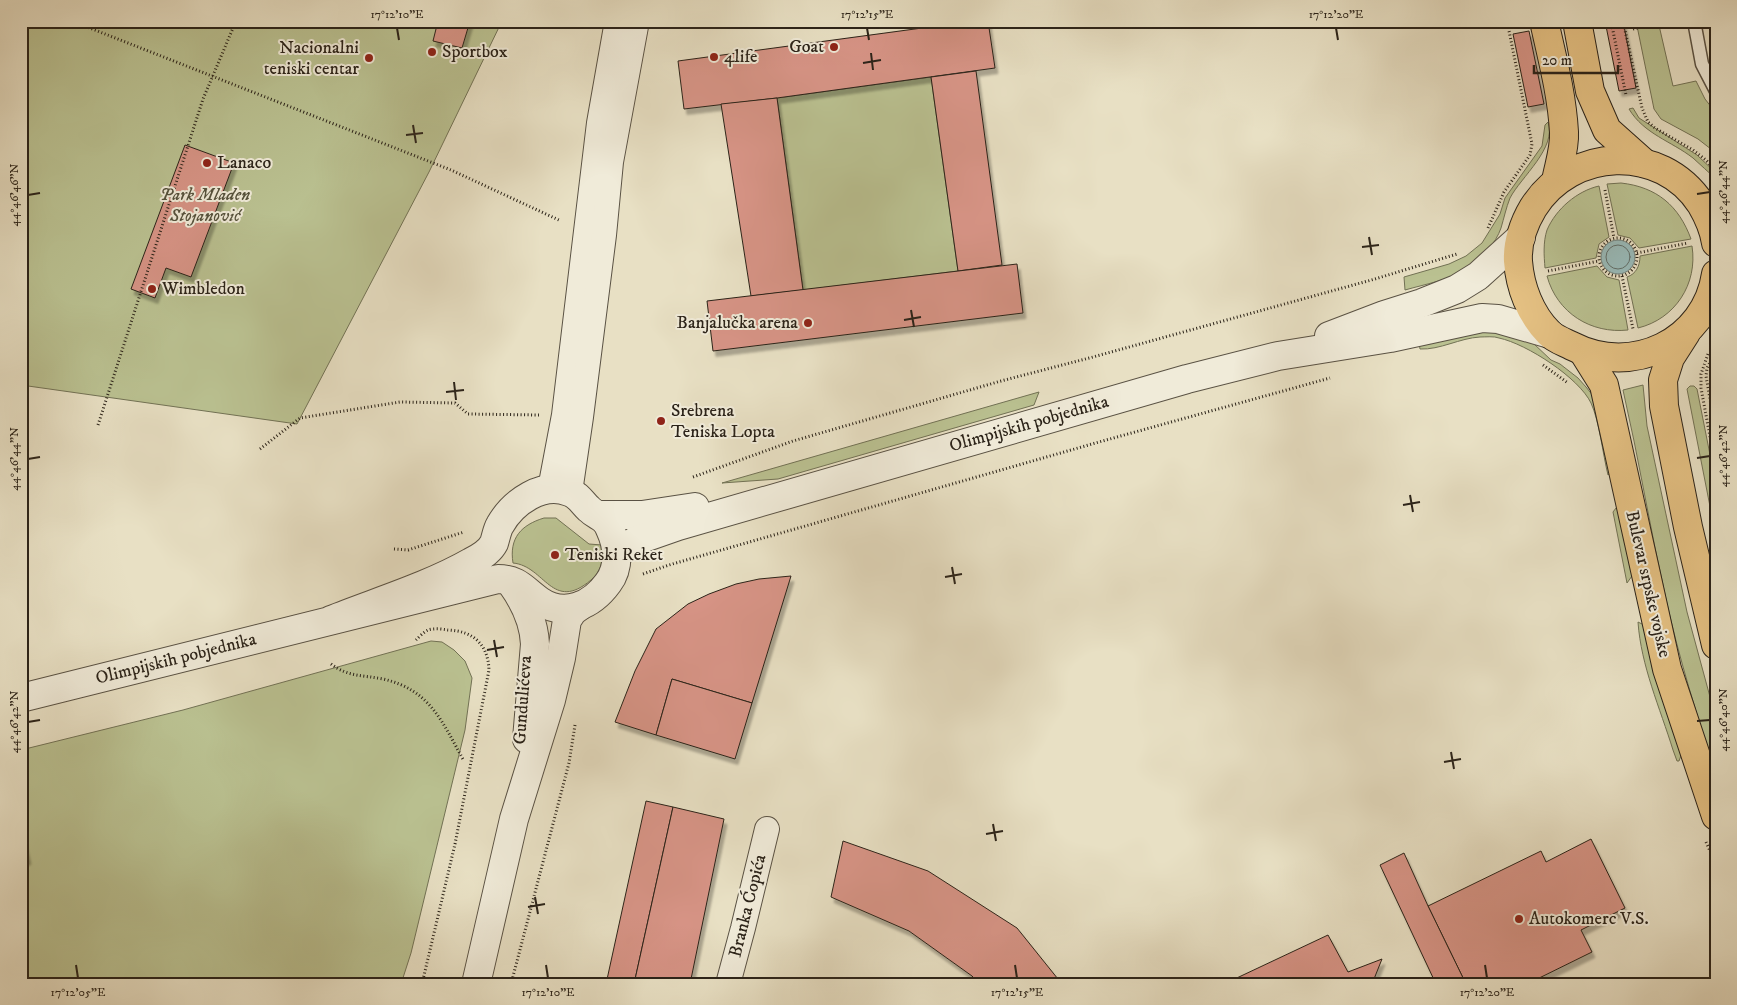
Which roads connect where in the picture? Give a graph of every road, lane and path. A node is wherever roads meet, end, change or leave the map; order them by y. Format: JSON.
{"nodes":[{"id":1,"x":26,"y":21,"type":"edge"},
{"id":2,"x":72,"y":21,"type":"edge"},
{"id":3,"x":236,"y":21,"type":"edge"},
{"id":4,"x":617,"y":21,"type":"edge"},
{"id":5,"x":637,"y":21,"type":"edge"},
{"id":6,"x":1507,"y":21,"type":"edge"},
{"id":7,"x":1544,"y":21,"type":"edge"},
{"id":8,"x":1576,"y":21,"type":"edge"},
{"id":9,"x":1612,"y":21,"type":"edge"},
{"id":10,"x":1623,"y":21,"type":"edge"},
{"id":11,"x":1694,"y":21,"type":"edge"},
{"id":12,"x":1661,"y":24,"type":"dead end"},
{"id":13,"x":1632,"y":29,"type":"dead end"},
{"id":14,"x":212,"y":76,"type":"junction"},
{"id":15,"x":1716,"y":91,"type":"edge"},
{"id":16,"x":1626,"y":95,"type":"dead end"},
{"id":17,"x":1644,"y":163,"type":"junction"},
{"id":18,"x":1716,"y":171,"type":"edge"},
{"id":19,"x":1679,"y":180,"type":"junction"},
{"id":20,"x":1556,"y":181,"type":"junction"},
{"id":21,"x":1604,"y":187,"type":"dead end"},
{"id":22,"x":1716,"y":200,"type":"edge"},
{"id":23,"x":22,"y":212,"type":"edge"},
{"id":24,"x":568,"y":224,"type":"dead end"},
{"id":25,"x":21,"y":227,"type":"edge"},
{"id":26,"x":1483,"y":235,"type":"dead end"},
{"id":27,"x":1520,"y":237,"type":"junction"},
{"id":28,"x":1614,"y":238,"type":"junction"},
{"id":29,"x":1706,"y":242,"type":"edge"},
{"id":30,"x":1459,"y":253,"type":"dead end"},
{"id":31,"x":1637,"y":253,"type":"junction"},
{"id":32,"x":1599,"y":260,"type":"junction"},
{"id":33,"x":1539,"y":273,"type":"dead end"},
{"id":34,"x":1716,"y":274,"type":"edge"},
{"id":35,"x":1622,"y":276,"type":"junction"},
{"id":36,"x":1703,"y":309,"type":"edge"},
{"id":37,"x":1550,"y":334,"type":"junction"},
{"id":38,"x":1634,"y":336,"type":"dead end"},
{"id":39,"x":1711,"y":348,"type":"dead end"},
{"id":40,"x":1716,"y":351,"type":"edge"},
{"id":41,"x":1584,"y":353,"type":"junction"},
{"id":42,"x":1278,"y":356,"type":"junction"},
{"id":43,"x":1537,"y":361,"type":"dead end"},
{"id":44,"x":1339,"y":376,"type":"dead end"},
{"id":45,"x":1570,"y":384,"type":"dead end"},
{"id":46,"x":541,"y":415,"type":"dead end"},
{"id":47,"x":98,"y":425,"type":"dead end"},
{"id":48,"x":1716,"y":433,"type":"edge"},
{"id":49,"x":260,"y":449,"type":"dead end"},
{"id":50,"x":1716,"y":469,"type":"edge"},
{"id":51,"x":692,"y":478,"type":"dead end"},
{"id":52,"x":560,"y":491,"type":"junction"},
{"id":53,"x":781,"y":495,"type":"junction"},
{"id":54,"x":523,"y":510,"type":"junction"},
{"id":55,"x":605,"y":520,"type":"junction"},
{"id":56,"x":498,"y":544,"type":"junction"},
{"id":57,"x":394,"y":549,"type":"dead end"},
{"id":58,"x":408,"y":550,"type":"dead end"},
{"id":59,"x":627,"y":562,"type":"junction"},
{"id":60,"x":510,"y":590,"type":"junction"},
{"id":61,"x":576,"y":614,"type":"junction"},
{"id":62,"x":331,"y":620,"type":"junction"},
{"id":63,"x":416,"y":640,"type":"dead end"},
{"id":64,"x":1716,"y":645,"type":"edge"},
{"id":65,"x":331,"y":664,"type":"dead end"},
{"id":66,"x":21,"y":698,"type":"edge"},
{"id":67,"x":575,"y":723,"type":"dead end"},
{"id":68,"x":464,"y":761,"type":"dead end"},
{"id":69,"x":514,"y":820,"type":"junction"},
{"id":70,"x":1710,"y":827,"type":"edge"},
{"id":71,"x":767,"y":829,"type":"dead end"},
{"id":72,"x":1716,"y":864,"type":"edge"},
{"id":73,"x":422,"y":984,"type":"edge"},
{"id":74,"x":476,"y":984,"type":"edge"},
{"id":75,"x":511,"y":984,"type":"edge"},
{"id":76,"x":728,"y":984,"type":"edge"}],
"edges":[{"from":1,"to":23,"type":"path"},
{"from":2,"to":14,"type":"path"},
{"from":3,"to":14,"type":"path"},
{"from":4,"to":52,"type":"street"},
{"from":5,"to":52,"type":"street"},
{"from":6,"to":26,"type":"path"},
{"from":7,"to":20,"type":"main road"},
{"from":8,"to":17,"type":"main road","name":"Bulevar srpske vojske"},
{"from":9,"to":16,"type":"path"},
{"from":10,"to":18,"type":"path"},
{"from":11,"to":15,"type":"lane"},
{"from":12,"to":13,"type":"path"},
{"from":14,"to":24,"type":"path"},
{"from":14,"to":47,"type":"path"},
{"from":17,"to":19,"type":"main road","name":"Bulevar srpske vojske"},
{"from":17,"to":20,"type":"main road","name":"Bulevar srpske vojske"},
{"from":19,"to":22,"type":"street"},
{"from":19,"to":29,"type":"main road","name":"Bulevar srpske vojske"},
{"from":20,"to":27,"type":"main road","name":"Bulevar srpske vojske"},
{"from":21,"to":28,"type":"path"},
{"from":23,"to":25,"type":"path"},
{"from":27,"to":37,"type":"main road","name":"Bulevar srpske vojske"},
{"from":27,"to":42,"type":"street","name":"Olimpijskih pobjednika"},
{"from":28,"to":31,"type":"path"},
{"from":28,"to":32,"type":"path"},
{"from":29,"to":31,"type":"path"},
{"from":30,"to":51,"type":"path"},
{"from":31,"to":35,"type":"path"},
{"from":32,"to":33,"type":"path"},
{"from":32,"to":35,"type":"path"},
{"from":34,"to":36,"type":"main road","name":"Bulevar srpske vojske"},
{"from":35,"to":38,"type":"path"},
{"from":36,"to":41,"type":"main road","name":"Bulevar srpske vojske"},
{"from":36,"to":64,"type":"main road","name":"Bulevar srpske vojske"},
{"from":37,"to":41,"type":"main road","name":"Bulevar srpske vojske"},
{"from":37,"to":42,"type":"street","name":"Olimpijskih pobjednika"},
{"from":39,"to":50,"type":"path"},
{"from":40,"to":48,"type":"path"},
{"from":41,"to":70,"type":"main road","name":"Bulevar srpske vojske"},
{"from":42,"to":53,"type":"street","name":"Olimpijskih pobjednika"},
{"from":43,"to":45,"type":"path"},
{"from":44,"to":59,"type":"path"},
{"from":46,"to":49,"type":"path"},
{"from":52,"to":54,"type":"street","name":"Olimpijskih pobjednika"},
{"from":52,"to":55,"type":"street"},
{"from":52,"to":56,"type":"street"},
{"from":53,"to":55,"type":"street","name":"Olimpijskih pobjednika"},
{"from":53,"to":59,"type":"street","name":"Olimpijskih pobjednika"},
{"from":54,"to":55,"type":"street","name":"Olimpijskih pobjednika"},
{"from":54,"to":56,"type":"street","name":"Olimpijskih pobjednika"},
{"from":55,"to":59,"type":"street"},
{"from":56,"to":60,"type":"street","name":"Olimpijskih pobjednika"},
{"from":56,"to":62,"type":"street","name":"Olimpijskih pobjednika"},
{"from":57,"to":58,"type":"path"},
{"from":59,"to":61,"type":"street"},
{"from":60,"to":61,"type":"street"},
{"from":60,"to":62,"type":"street","name":"Olimpijskih pobjednika"},
{"from":60,"to":69,"type":"street","name":"Gundulićeva"},
{"from":61,"to":69,"type":"street","name":"Gundulićeva"},
{"from":62,"to":66,"type":"street","name":"Olimpijskih pobjednika"},
{"from":63,"to":73,"type":"path"},
{"from":65,"to":68,"type":"path"},
{"from":67,"to":75,"type":"path"},
{"from":69,"to":74,"type":"street","name":"Gundulićeva"},
{"from":70,"to":72,"type":"path"},
{"from":71,"to":76,"type":"street","name":"Branka Ćopića"}]}
